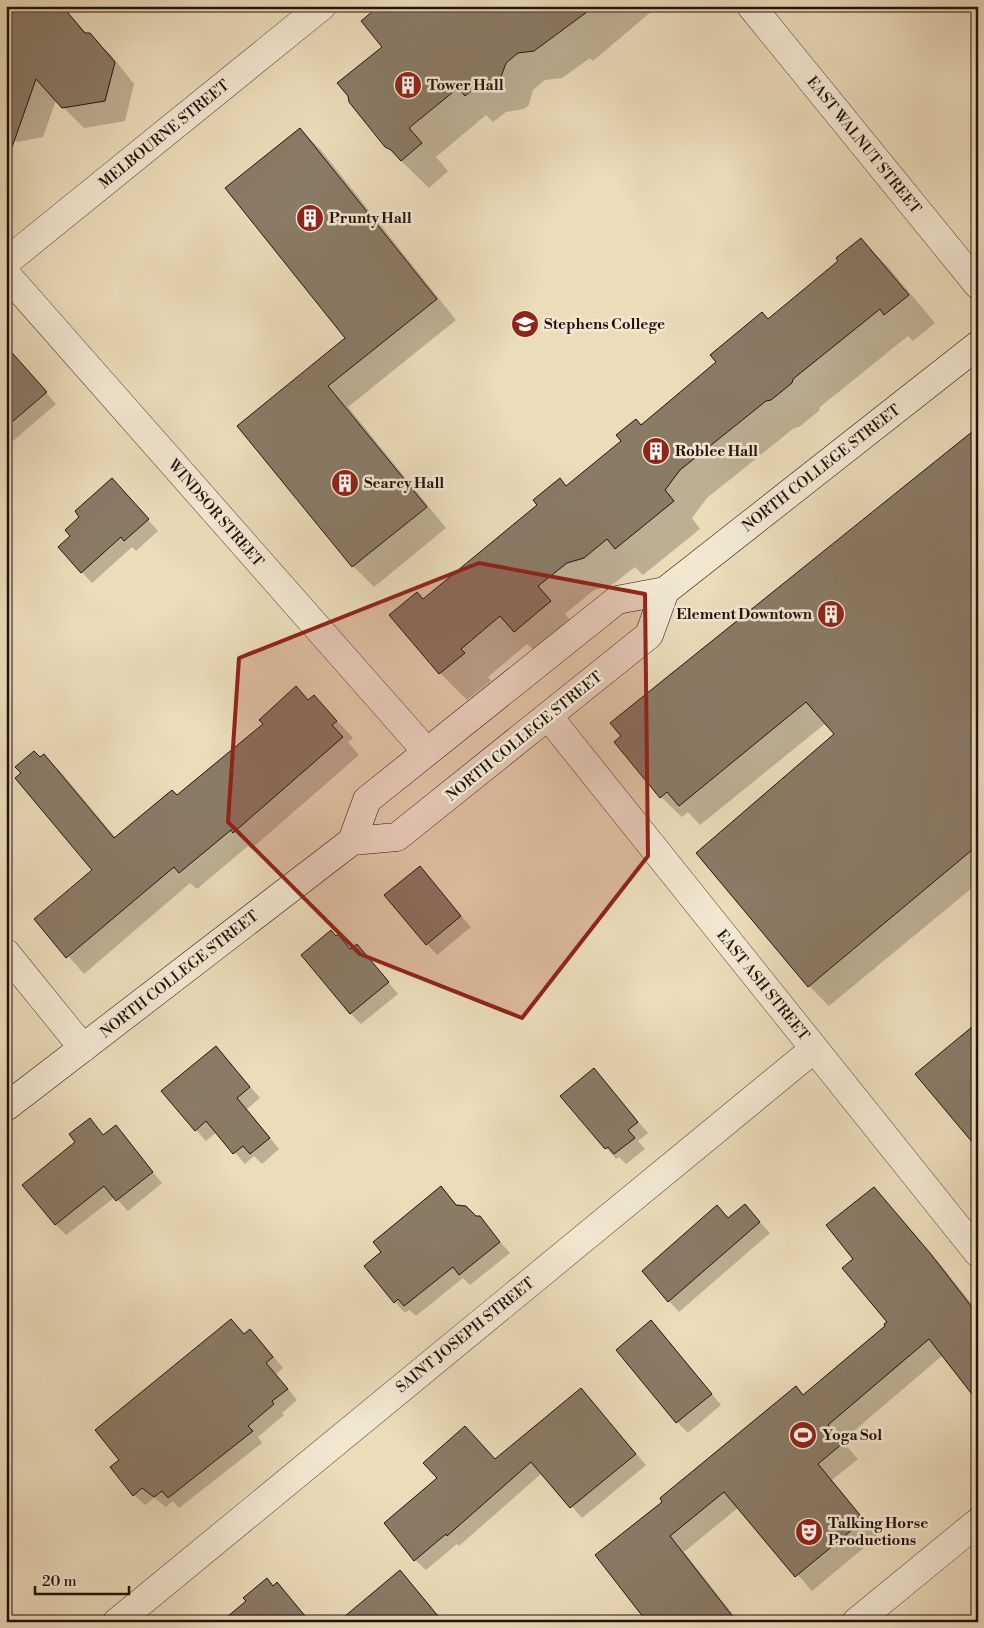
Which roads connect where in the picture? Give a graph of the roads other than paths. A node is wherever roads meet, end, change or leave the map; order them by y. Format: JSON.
{"nodes":[{"id":1,"x":322,"y":6,"type":"edge"},
{"id":2,"x":751,"y":6,"type":"edge"},
{"id":3,"x":6,"y":262,"type":"edge"},
{"id":4,"x":6,"y":274,"type":"edge"},
{"id":5,"x":978,"y":284,"type":"edge"},
{"id":6,"x":978,"y":345,"type":"edge"},
{"id":7,"x":665,"y":591,"type":"junction"},
{"id":8,"x":548,"y":716,"type":"junction"},
{"id":9,"x":426,"y":751,"type":"junction"},
{"id":10,"x":352,"y":841,"type":"junction"},
{"id":11,"x":6,"y":953,"type":"edge"},
{"id":12,"x":83,"y":1048,"type":"junction"},
{"id":13,"x":814,"y":1049,"type":"junction"},
{"id":14,"x":6,"y":1107,"type":"edge"},
{"id":15,"x":978,"y":1253,"type":"edge"},
{"id":16,"x":978,"y":1522,"type":"edge"},
{"id":17,"x":117,"y":1622,"type":"edge"},
{"id":18,"x":856,"y":1622,"type":"edge"}],
"edges":[{"from":1,"to":3,"type":"street","name":"MELBOURNE STREET"},
{"from":2,"to":5,"type":"street","name":"EAST WALNUT STREET"},
{"from":4,"to":9,"type":"street","name":"WINDSOR STREET"},
{"from":6,"to":7,"type":"street","name":"NORTH COLLEGE STREET"},
{"from":7,"to":8,"type":"street","name":"NORTH COLLEGE STREET"},
{"from":7,"to":9,"type":"street","name":"NORTH COLLEGE STREET"},
{"from":8,"to":10,"type":"street","name":"NORTH COLLEGE STREET"},
{"from":8,"to":13,"type":"street","name":"EAST ASH STREET"},
{"from":9,"to":10,"type":"street","name":"NORTH COLLEGE STREET"},
{"from":10,"to":12,"type":"street","name":"NORTH COLLEGE STREET"},
{"from":11,"to":12,"type":"street"},
{"from":12,"to":14,"type":"street","name":"NORTH COLLEGE STREET"},
{"from":13,"to":15,"type":"street","name":"EAST ASH STREET"},
{"from":13,"to":17,"type":"street","name":"SAINT JOSEPH STREET"},
{"from":16,"to":18,"type":"street"}]}
